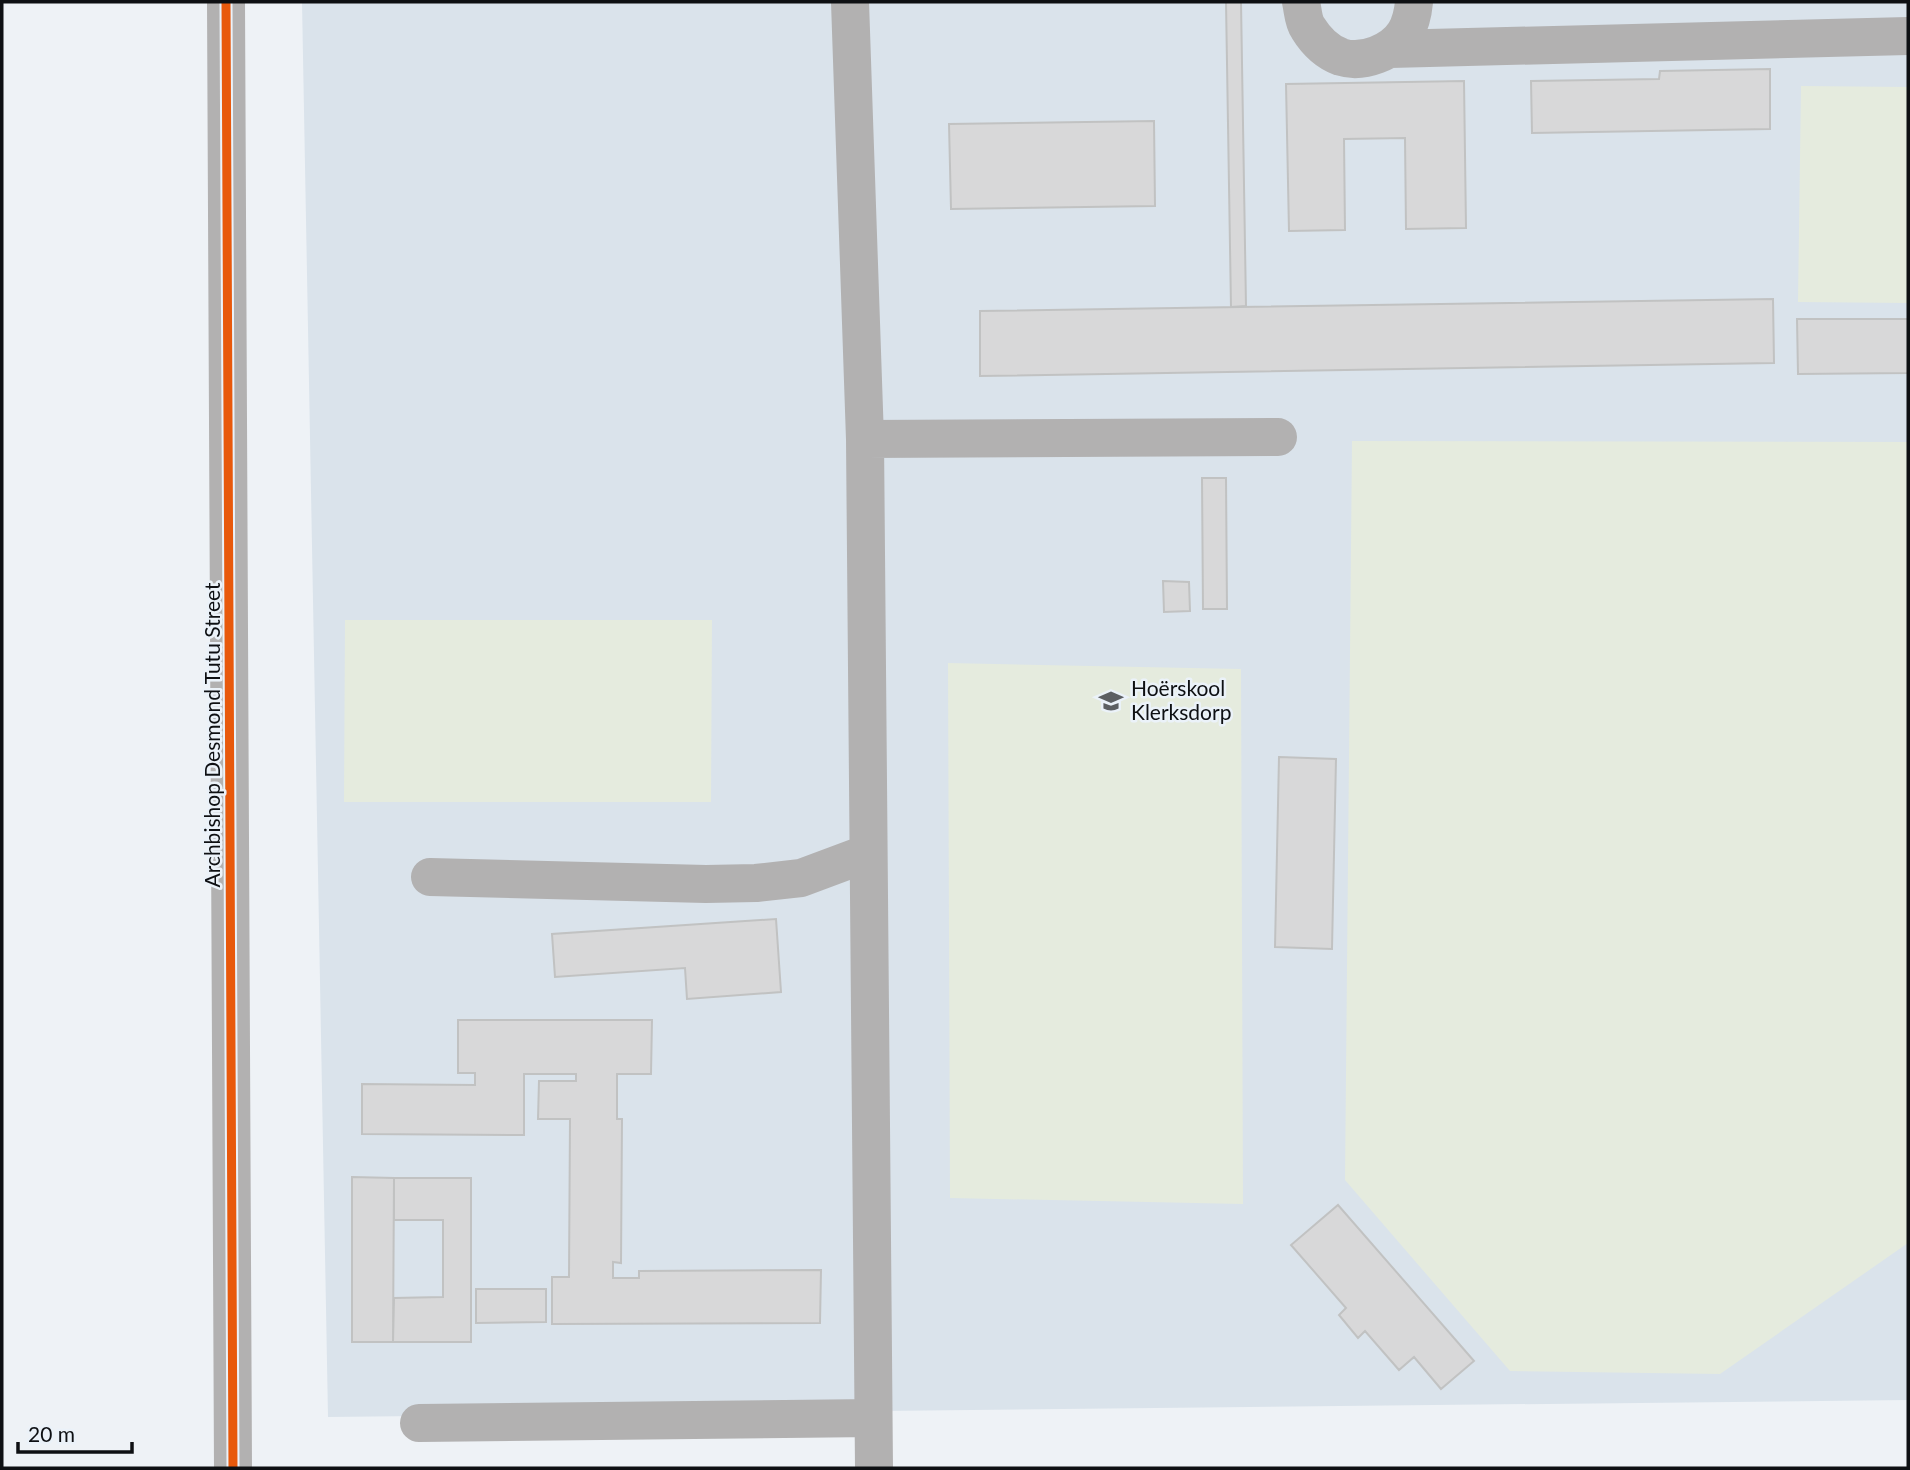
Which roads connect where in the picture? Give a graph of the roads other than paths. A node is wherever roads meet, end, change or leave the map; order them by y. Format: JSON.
{"nodes":[{"id":1,"x":226,"y":2,"type":"edge"},
{"id":2,"x":850,"y":2,"type":"edge"},
{"id":3,"x":1301,"y":2,"type":"edge"},
{"id":4,"x":1414,"y":2,"type":"edge"},
{"id":5,"x":1908,"y":36,"type":"edge"},
{"id":6,"x":1390,"y":49,"type":"junction"},
{"id":7,"x":1278,"y":438,"type":"dead end"},
{"id":8,"x":865,"y":439,"type":"junction"},
{"id":9,"x":868,"y":853,"type":"junction"},
{"id":10,"x":430,"y":877,"type":"dead end"},
{"id":11,"x":873,"y":1418,"type":"junction"},
{"id":12,"x":419,"y":1423,"type":"dead end"},
{"id":13,"x":233,"y":1468,"type":"edge"},
{"id":14,"x":874,"y":1468,"type":"edge"}],
"edges":[{"from":1,"to":13,"type":"street","name":"Archbishop Desmond Tutu Street"},
{"from":2,"to":8,"type":"street"},
{"from":3,"to":6,"type":"street"},
{"from":4,"to":6,"type":"street"},
{"from":5,"to":6,"type":"street"},
{"from":7,"to":8,"type":"street"},
{"from":8,"to":9,"type":"street"},
{"from":9,"to":10,"type":"street"},
{"from":9,"to":11,"type":"street"},
{"from":11,"to":12,"type":"street"},
{"from":11,"to":14,"type":"street"}]}
